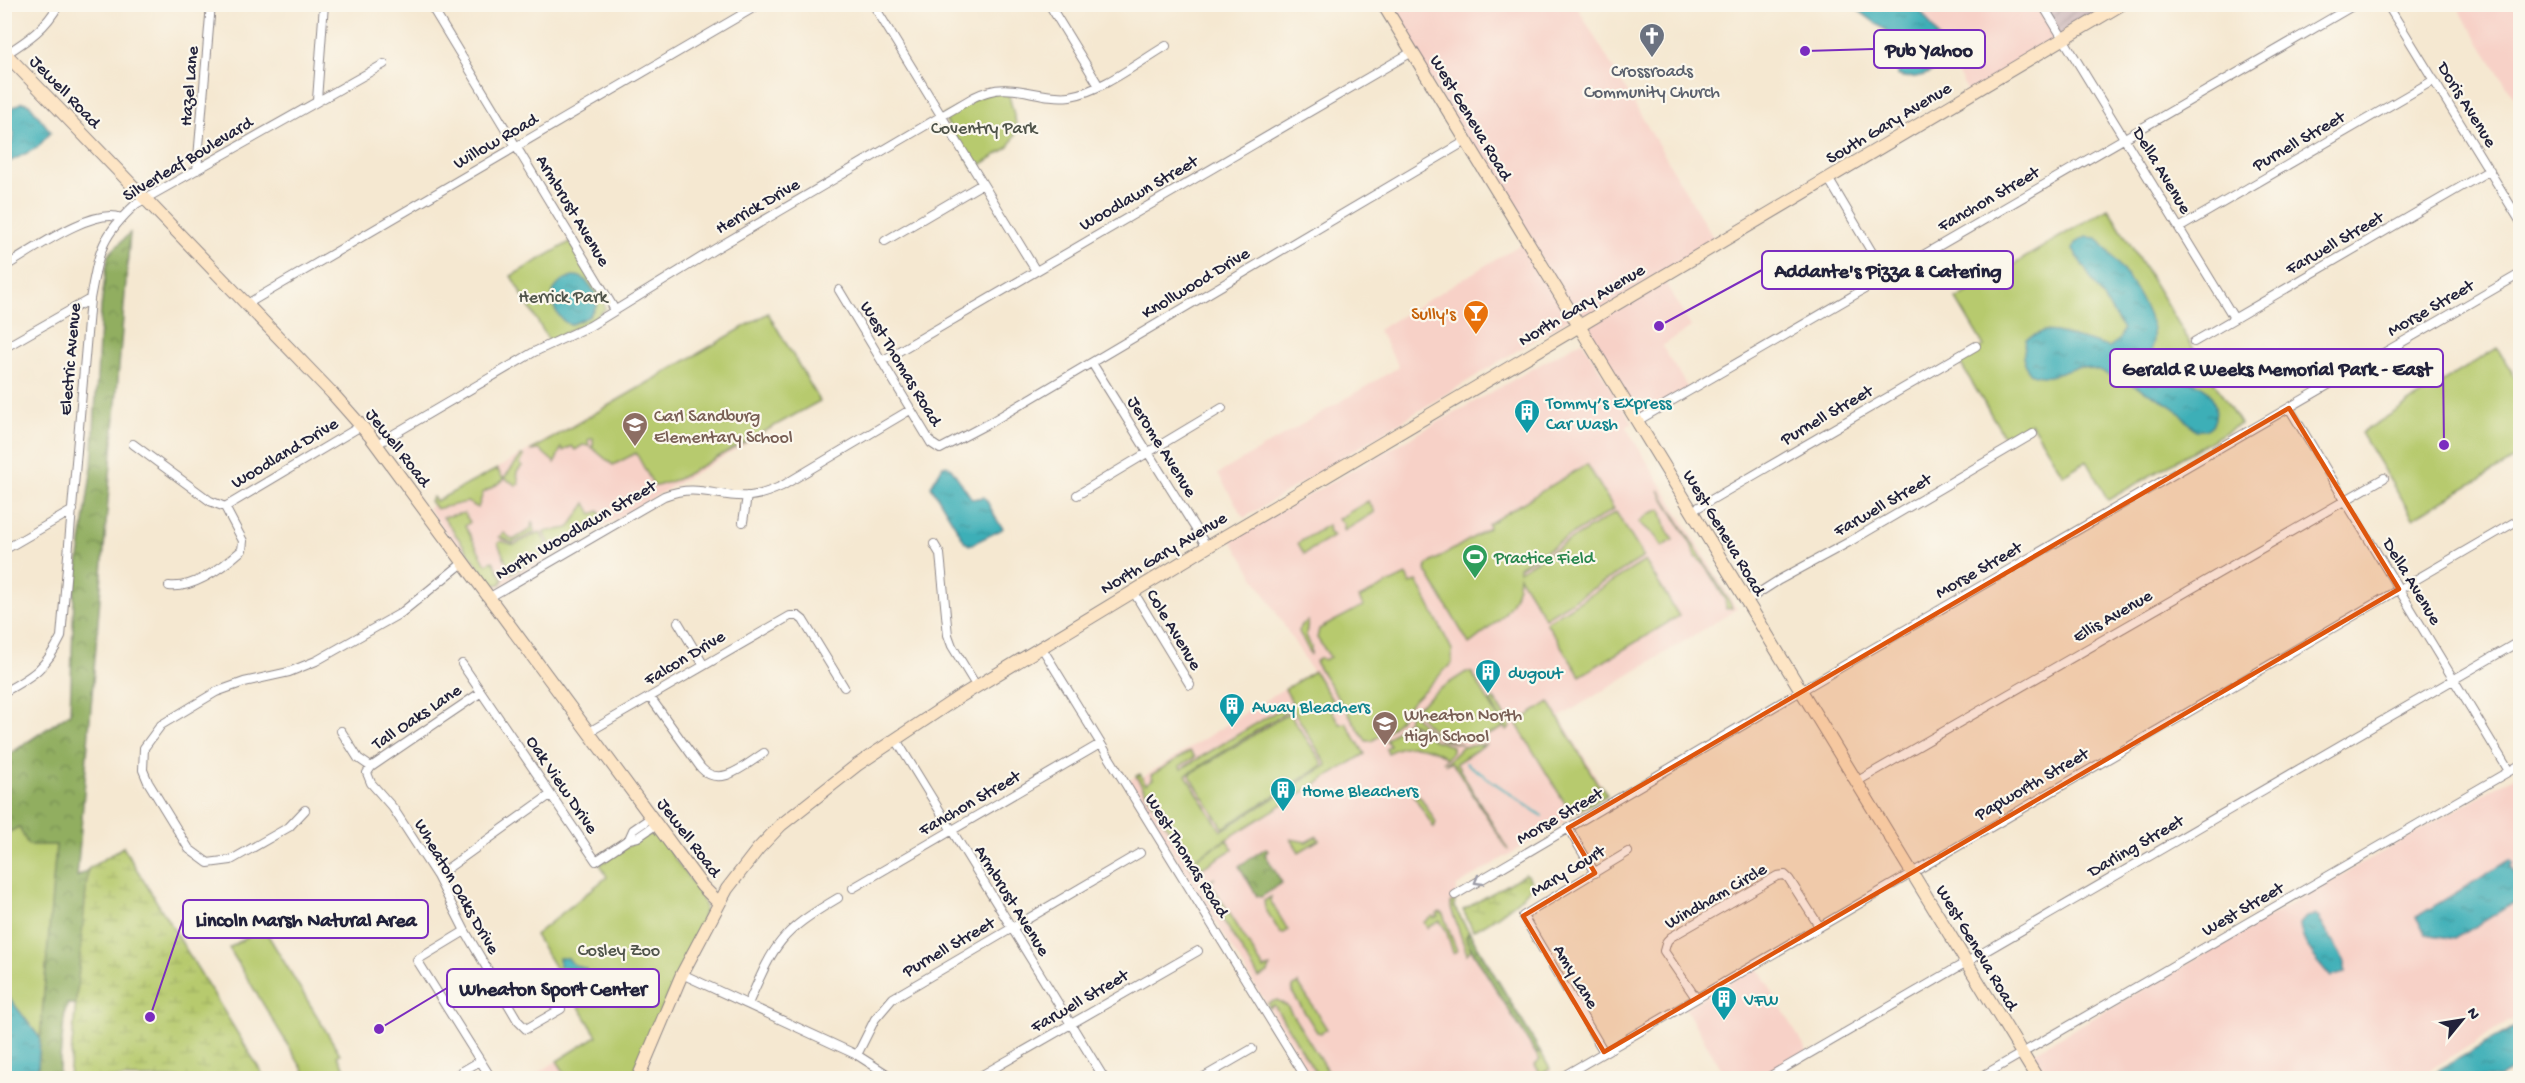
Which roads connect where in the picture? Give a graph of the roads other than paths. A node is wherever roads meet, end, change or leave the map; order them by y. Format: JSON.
{"nodes":[{"id":1,"x":59,"y":4,"type":"edge"},
{"id":2,"x":211,"y":4,"type":"edge"},
{"id":3,"x":324,"y":4,"type":"edge"},
{"id":4,"x":430,"y":4,"type":"edge"},
{"id":5,"x":760,"y":4,"type":"edge"},
{"id":6,"x":873,"y":4,"type":"edge"},
{"id":7,"x":1049,"y":4,"type":"edge"},
{"id":8,"x":1383,"y":4,"type":"edge"},
{"id":9,"x":2042,"y":4,"type":"edge"},
{"id":10,"x":2122,"y":4,"type":"edge"},
{"id":11,"x":2356,"y":4,"type":"edge"},
{"id":12,"x":2386,"y":4,"type":"edge"},
{"id":13,"x":2064,"y":39,"type":"junction"},
{"id":14,"x":1166,"y":46,"type":"dead end"},
{"id":15,"x":1412,"y":52,"type":"junction"},
{"id":16,"x":5,"y":53,"type":"edge"},
{"id":17,"x":384,"y":64,"type":"dead end"},
{"id":18,"x":2434,"y":80,"type":"junction"},
{"id":19,"x":1099,"y":86,"type":"junction"},
{"id":20,"x":317,"y":100,"type":"junction"},
{"id":21,"x":941,"y":116,"type":"junction"},
{"id":22,"x":2124,"y":138,"type":"junction"},
{"id":23,"x":1466,"y":141,"type":"junction"},
{"id":24,"x":516,"y":147,"type":"junction"},
{"id":25,"x":197,"y":170,"type":"junction"},
{"id":26,"x":2490,"y":170,"type":"junction"},
{"id":27,"x":1828,"y":178,"type":"junction"},
{"id":28,"x":982,"y":184,"type":"junction"},
{"id":29,"x":145,"y":198,"type":"junction"},
{"id":30,"x":121,"y":218,"type":"junction"},
{"id":31,"x":2520,"y":221,"type":"edge"},
{"id":32,"x":2179,"y":228,"type":"junction"},
{"id":33,"x":885,"y":241,"type":"dead end"},
{"id":34,"x":5,"y":265,"type":"edge"},
{"id":35,"x":1036,"y":271,"type":"junction"},
{"id":36,"x":2520,"y":274,"type":"edge"},
{"id":37,"x":1886,"y":276,"type":"junction"},
{"id":38,"x":839,"y":290,"type":"dead end"},
{"id":39,"x":90,"y":299,"type":"junction"},
{"id":40,"x":247,"y":304,"type":"junction"},
{"id":41,"x":615,"y":310,"type":"junction"},
{"id":42,"x":2234,"y":318,"type":"junction"},
{"id":43,"x":1579,"y":327,"type":"junction"},
{"id":44,"x":2194,"y":342,"type":"dead end"},
{"id":45,"x":1977,"y":346,"type":"dead end"},
{"id":46,"x":4,"y":348,"type":"edge"},
{"id":47,"x":882,"y":361,"type":"junction"},
{"id":48,"x":1092,"y":363,"type":"junction"},
{"id":49,"x":1222,"y":408,"type":"dead end"},
{"id":50,"x":2289,"y":408,"type":"junction"},
{"id":51,"x":910,"y":410,"type":"junction"},
{"id":52,"x":1637,"y":421,"type":"junction"},
{"id":53,"x":361,"y":426,"type":"junction"},
{"id":54,"x":2033,"y":434,"type":"dead end"},
{"id":55,"x":132,"y":444,"type":"dead end"},
{"id":56,"x":377,"y":444,"type":"junction"},
{"id":57,"x":940,"y":449,"type":"joint"},
{"id":58,"x":1148,"y":454,"type":"junction"},
{"id":59,"x":2384,"y":477,"type":"dead end"},
{"id":60,"x":1077,"y":495,"type":"dead end"},
{"id":61,"x":747,"y":496,"type":"junction"},
{"id":62,"x":2345,"y":500,"type":"junction"},
{"id":63,"x":225,"y":507,"type":"junction"},
{"id":64,"x":73,"y":510,"type":"junction"},
{"id":65,"x":1692,"y":511,"type":"junction"},
{"id":66,"x":2520,"y":519,"type":"edge"},
{"id":67,"x":743,"y":522,"type":"dead end"},
{"id":68,"x":934,"y":544,"type":"dead end"},
{"id":69,"x":1207,"y":547,"type":"junction"},
{"id":70,"x":4,"y":550,"type":"edge"},
{"id":71,"x":464,"y":562,"type":"junction"},
{"id":72,"x":169,"y":586,"type":"dead end"},
{"id":73,"x":2399,"y":589,"type":"junction"},
{"id":74,"x":1133,"y":591,"type":"junction"},
{"id":75,"x":490,"y":597,"type":"junction"},
{"id":76,"x":1746,"y":601,"type":"junction"},
{"id":77,"x":678,"y":622,"type":"dead end"},
{"id":78,"x":2520,"y":641,"type":"edge"},
{"id":79,"x":1042,"y":648,"type":"junction"},
{"id":80,"x":462,"y":664,"type":"dead end"},
{"id":81,"x":703,"y":664,"type":"junction"},
{"id":82,"x":2453,"y":680,"type":"junction"},
{"id":83,"x":1190,"y":685,"type":"dead end"},
{"id":84,"x":844,"y":687,"type":"dead end"},
{"id":85,"x":977,"y":687,"type":"junction"},
{"id":86,"x":4,"y":692,"type":"edge"},
{"id":87,"x":1801,"y":692,"type":"junction"},
{"id":88,"x":480,"y":693,"type":"junction"},
{"id":89,"x":650,"y":697,"type":"junction"},
{"id":90,"x":341,"y":731,"type":"dead end"},
{"id":91,"x":589,"y":732,"type":"junction"},
{"id":92,"x":895,"y":738,"type":"junction"},
{"id":93,"x":1100,"y":744,"type":"junction"},
{"id":94,"x":764,"y":753,"type":"dead end"},
{"id":95,"x":2520,"y":765,"type":"edge"},
{"id":96,"x":371,"y":767,"type":"junction"},
{"id":97,"x":2509,"y":771,"type":"junction"},
{"id":98,"x":1856,"y":782,"type":"junction"},
{"id":99,"x":550,"y":795,"type":"junction"},
{"id":100,"x":305,"y":810,"type":"dead end"},
{"id":101,"x":654,"y":820,"type":"junction"},
{"id":102,"x":1568,"y":828,"type":"junction"},
{"id":103,"x":952,"y":831,"type":"junction"},
{"id":104,"x":1140,"y":852,"type":"dead end"},
{"id":105,"x":1628,"y":852,"type":"dead end"},
{"id":106,"x":1911,"y":872,"type":"junction"},
{"id":107,"x":1595,"y":873,"type":"junction"},
{"id":108,"x":437,"y":876,"type":"junction"},
{"id":109,"x":854,"y":888,"type":"dead end"},
{"id":110,"x":1455,"y":895,"type":"dead end"},
{"id":111,"x":838,"y":898,"type":"dead end"},
{"id":112,"x":719,"y":903,"type":"junction"},
{"id":113,"x":1523,"y":916,"type":"joint"},
{"id":114,"x":1819,"y":926,"type":"junction"},
{"id":115,"x":1011,"y":928,"type":"junction"},
{"id":116,"x":465,"y":931,"type":"junction"},
{"id":117,"x":1198,"y":951,"type":"dead end"},
{"id":118,"x":1966,"y":962,"type":"junction"},
{"id":119,"x":682,"y":974,"type":"junction"},
{"id":120,"x":1696,"y":998,"type":"junction"},
{"id":121,"x":748,"y":1004,"type":"junction"},
{"id":122,"x":561,"y":1009,"type":"dead end"},
{"id":123,"x":1070,"y":1024,"type":"junction"},
{"id":124,"x":1252,"y":1049,"type":"dead end"},
{"id":125,"x":1604,"y":1052,"type":"junction"},
{"id":126,"x":2023,"y":1054,"type":"junction"},
{"id":127,"x":857,"y":1055,"type":"junction"},
{"id":128,"x":480,"y":1061,"type":"junction"},
{"id":129,"x":1782,"y":1075,"type":"edge"},
{"id":130,"x":451,"y":1078,"type":"edge"},
{"id":131,"x":490,"y":1078,"type":"edge"},
{"id":132,"x":638,"y":1078,"type":"edge"},
{"id":133,"x":893,"y":1078,"type":"edge"},
{"id":134,"x":977,"y":1078,"type":"edge"},
{"id":135,"x":1104,"y":1078,"type":"edge"},
{"id":136,"x":1202,"y":1078,"type":"edge"},
{"id":137,"x":1306,"y":1078,"type":"edge"},
{"id":138,"x":1560,"y":1078,"type":"edge"},
{"id":139,"x":1767,"y":1078,"type":"edge"},
{"id":140,"x":1979,"y":1078,"type":"edge"},
{"id":141,"x":2037,"y":1078,"type":"edge"}],
"edges":[{"from":1,"to":16,"type":"street"},
{"from":2,"to":25,"type":"street","name":"Hazel Lane"},
{"from":3,"to":20,"type":"street"},
{"from":4,"to":24,"type":"street","name":"Armbrust Avenue"},
{"from":5,"to":24,"type":"street","name":"Willow Road"},
{"from":6,"to":21,"type":"street"},
{"from":7,"to":19,"type":"street"},
{"from":8,"to":15,"type":"street","name":"West Geneva Road"},
{"from":9,"to":13,"type":"street","name":"Della Avenue"},
{"from":10,"to":13,"type":"street","name":"South Gary Avenue"},
{"from":11,"to":22,"type":"street","name":"Fanchon Street"},
{"from":12,"to":18,"type":"street","name":"Doris Avenue"},
{"from":13,"to":22,"type":"street","name":"Della Avenue"},
{"from":13,"to":27,"type":"street","name":"South Gary Avenue"},
{"from":14,"to":19,"type":"street","name":"Herrick Drive"},
{"from":15,"to":23,"type":"street","name":"West Geneva Road"},
{"from":15,"to":35,"type":"street","name":"Woodlawn Street"},
{"from":16,"to":29,"type":"street","name":"Jewell Road"},
{"from":17,"to":20,"type":"street","name":"Silverleaf Boulevard"},
{"from":18,"to":26,"type":"street","name":"Doris Avenue"},
{"from":18,"to":32,"type":"street","name":"Purnell Street"},
{"from":19,"to":21,"type":"street","name":"Herrick Drive"},
{"from":20,"to":25,"type":"street","name":"Silverleaf Boulevard"},
{"from":21,"to":28,"type":"street"},
{"from":21,"to":41,"type":"street","name":"Herrick Drive"},
{"from":22,"to":32,"type":"street","name":"Della Avenue"},
{"from":22,"to":37,"type":"street","name":"Fanchon Street"},
{"from":23,"to":43,"type":"street","name":"West Geneva Road"},
{"from":23,"to":48,"type":"street","name":"Knollwood Drive"},
{"from":24,"to":40,"type":"street","name":"Willow Road"},
{"from":24,"to":41,"type":"street","name":"Armbrust Avenue"},
{"from":25,"to":29,"type":"street","name":"Silverleaf Boulevard"},
{"from":26,"to":31,"type":"street","name":"Doris Avenue"},
{"from":26,"to":42,"type":"street","name":"Farwell Street"},
{"from":27,"to":37,"type":"street"},
{"from":27,"to":43,"type":"street","name":"North Gary Avenue"},
{"from":28,"to":33,"type":"street"},
{"from":28,"to":35,"type":"street"},
{"from":29,"to":30,"type":"street","name":"Silverleaf Boulevard"},
{"from":29,"to":40,"type":"street","name":"Jewell Road"},
{"from":30,"to":34,"type":"street","name":"Silverleaf Boulevard"},
{"from":30,"to":39,"type":"street","name":"Electric Avenue"},
{"from":32,"to":42,"type":"street","name":"Della Avenue"},
{"from":35,"to":47,"type":"street","name":"Woodlawn Street"},
{"from":36,"to":50,"type":"street","name":"Morse Street"},
{"from":37,"to":52,"type":"street","name":"Fanchon Street"},
{"from":38,"to":47,"type":"street","name":"West Thomas Road"},
{"from":39,"to":46,"type":"street"},
{"from":39,"to":64,"type":"street","name":"Electric Avenue"},
{"from":40,"to":53,"type":"street","name":"Jewell Road"},
{"from":41,"to":56,"type":"street","name":"Herrick Drive"},
{"from":42,"to":44,"type":"street","name":"Farwell Street"},
{"from":43,"to":52,"type":"street","name":"West Geneva Road"},
{"from":43,"to":69,"type":"street","name":"North Gary Avenue"},
{"from":45,"to":65,"type":"street","name":"Purnell Street"},
{"from":47,"to":51,"type":"street","name":"West Thomas Road"},
{"from":48,"to":57,"type":"street","name":"Knollwood Drive"},
{"from":48,"to":58,"type":"street","name":"Jerome Avenue"},
{"from":49,"to":58,"type":"street"},
{"from":50,"to":62,"type":"street","name":"Della Avenue"},
{"from":50,"to":87,"type":"street","name":"Morse Street"},
{"from":51,"to":57,"type":"street","name":"West Thomas Road"},
{"from":51,"to":61,"type":"street","name":"North Woodlawn Street"},
{"from":52,"to":65,"type":"street","name":"West Geneva Road"},
{"from":53,"to":56,"type":"street","name":"Jewell Road"},
{"from":53,"to":63,"type":"street","name":"Woodland Drive"},
{"from":54,"to":76,"type":"street","name":"Farwell Street"},
{"from":55,"to":63,"type":"street"},
{"from":56,"to":71,"type":"street","name":"Jewell Road"},
{"from":58,"to":60,"type":"street"},
{"from":58,"to":69,"type":"street","name":"Jerome Avenue"},
{"from":59,"to":62,"type":"street","name":"Ellis Avenue"},
{"from":61,"to":67,"type":"street"},
{"from":61,"to":75,"type":"street","name":"North Woodlawn Street"},
{"from":62,"to":73,"type":"street","name":"Della Avenue"},
{"from":62,"to":98,"type":"street","name":"Ellis Avenue"},
{"from":63,"to":72,"type":"street"},
{"from":64,"to":70,"type":"street"},
{"from":64,"to":86,"type":"street","name":"Electric Avenue"},
{"from":65,"to":76,"type":"street","name":"West Geneva Road"},
{"from":66,"to":73,"type":"street","name":"Papworth Street"},
{"from":68,"to":85,"type":"street"},
{"from":69,"to":74,"type":"street","name":"North Gary Avenue"},
{"from":71,"to":75,"type":"street","name":"Jewell Road"},
{"from":71,"to":100,"type":"street"},
{"from":73,"to":82,"type":"street","name":"Della Avenue"},
{"from":73,"to":106,"type":"street","name":"Papworth Street"},
{"from":74,"to":79,"type":"street","name":"North Gary Avenue"},
{"from":74,"to":83,"type":"street","name":"Cole Avenue"},
{"from":75,"to":91,"type":"street","name":"Jewell Road"},
{"from":76,"to":87,"type":"street","name":"West Geneva Road"},
{"from":77,"to":81,"type":"street"},
{"from":78,"to":82,"type":"street","name":"Darling Street"},
{"from":79,"to":85,"type":"street","name":"North Gary Avenue"},
{"from":79,"to":93,"type":"street","name":"West Thomas Road"},
{"from":80,"to":88,"type":"street","name":"Oak View Drive"},
{"from":81,"to":84,"type":"street","name":"Falcon Drive"},
{"from":81,"to":89,"type":"street","name":"Falcon Drive"},
{"from":82,"to":97,"type":"street","name":"Della Avenue"},
{"from":82,"to":118,"type":"street","name":"Darling Street"},
{"from":85,"to":92,"type":"street","name":"North Gary Avenue"},
{"from":87,"to":98,"type":"street","name":"West Geneva Road"},
{"from":87,"to":102,"type":"street","name":"Morse Street"},
{"from":88,"to":96,"type":"street","name":"Tall Oaks Lane"},
{"from":88,"to":99,"type":"street","name":"Oak View Drive"},
{"from":89,"to":91,"type":"street","name":"Falcon Drive"},
{"from":89,"to":94,"type":"street"},
{"from":90,"to":96,"type":"street","name":"Wheaton Oaks Drive"},
{"from":91,"to":101,"type":"street","name":"Jewell Road"},
{"from":92,"to":103,"type":"street","name":"Armbrust Avenue"},
{"from":92,"to":112,"type":"street","name":"North Gary Avenue"},
{"from":93,"to":103,"type":"street","name":"Fanchon Street"},
{"from":93,"to":137,"type":"street","name":"West Thomas Road"},
{"from":95,"to":97,"type":"street","name":"West Street"},
{"from":96,"to":108,"type":"street","name":"Wheaton Oaks Drive"},
{"from":97,"to":126,"type":"street","name":"West Street"},
{"from":98,"to":106,"type":"street","name":"West Geneva Road"},
{"from":99,"to":101,"type":"street","name":"Oak View Drive"},
{"from":99,"to":108,"type":"street"},
{"from":101,"to":112,"type":"street","name":"Jewell Road"},
{"from":102,"to":107,"type":"street"},
{"from":102,"to":110,"type":"street","name":"Morse Street","one_way":true},
{"from":103,"to":109,"type":"street","name":"Fanchon Street"},
{"from":103,"to":115,"type":"street","name":"Armbrust Avenue"},
{"from":104,"to":115,"type":"street","name":"Purnell Street"},
{"from":105,"to":107,"type":"street","name":"Mary Court"},
{"from":106,"to":114,"type":"street","name":"Papworth Street"},
{"from":106,"to":118,"type":"street","name":"West Geneva Road"},
{"from":107,"to":113,"type":"street","name":"Mary Court"},
{"from":108,"to":116,"type":"street","name":"Wheaton Oaks Drive"},
{"from":111,"to":121,"type":"street"},
{"from":112,"to":119,"type":"street","name":"North Gary Avenue"},
{"from":113,"to":125,"type":"street","name":"Amy Lane"},
{"from":114,"to":120,"type":"street","name":"Papworth Street"},
{"from":114,"to":120,"type":"street","name":"Windham Circle"},
{"from":115,"to":123,"type":"street","name":"Armbrust Avenue"},
{"from":115,"to":127,"type":"street","name":"Purnell Street"},
{"from":116,"to":122,"type":"street","name":"Wheaton Oaks Drive"},
{"from":116,"to":128,"type":"street"},
{"from":117,"to":123,"type":"street","name":"Farwell Street"},
{"from":118,"to":126,"type":"street","name":"West Geneva Road"},
{"from":118,"to":129,"type":"street","name":"Darling Street"},
{"from":119,"to":121,"type":"street"},
{"from":119,"to":132,"type":"street","name":"North Gary Avenue"},
{"from":120,"to":125,"type":"street","name":"Papworth Street"},
{"from":121,"to":127,"type":"street"},
{"from":123,"to":134,"type":"street","name":"Farwell Street"},
{"from":123,"to":135,"type":"street","name":"Armbrust Avenue"},
{"from":124,"to":136,"type":"street"},
{"from":125,"to":138,"type":"street","name":"Papworth Street"},
{"from":126,"to":140,"type":"street","name":"West Street"},
{"from":126,"to":141,"type":"street","name":"West Geneva Road"},
{"from":127,"to":133,"type":"street"},
{"from":128,"to":130,"type":"street"},
{"from":128,"to":131,"type":"street"},
{"from":129,"to":139,"type":"street","name":"Darling Street"}]}
